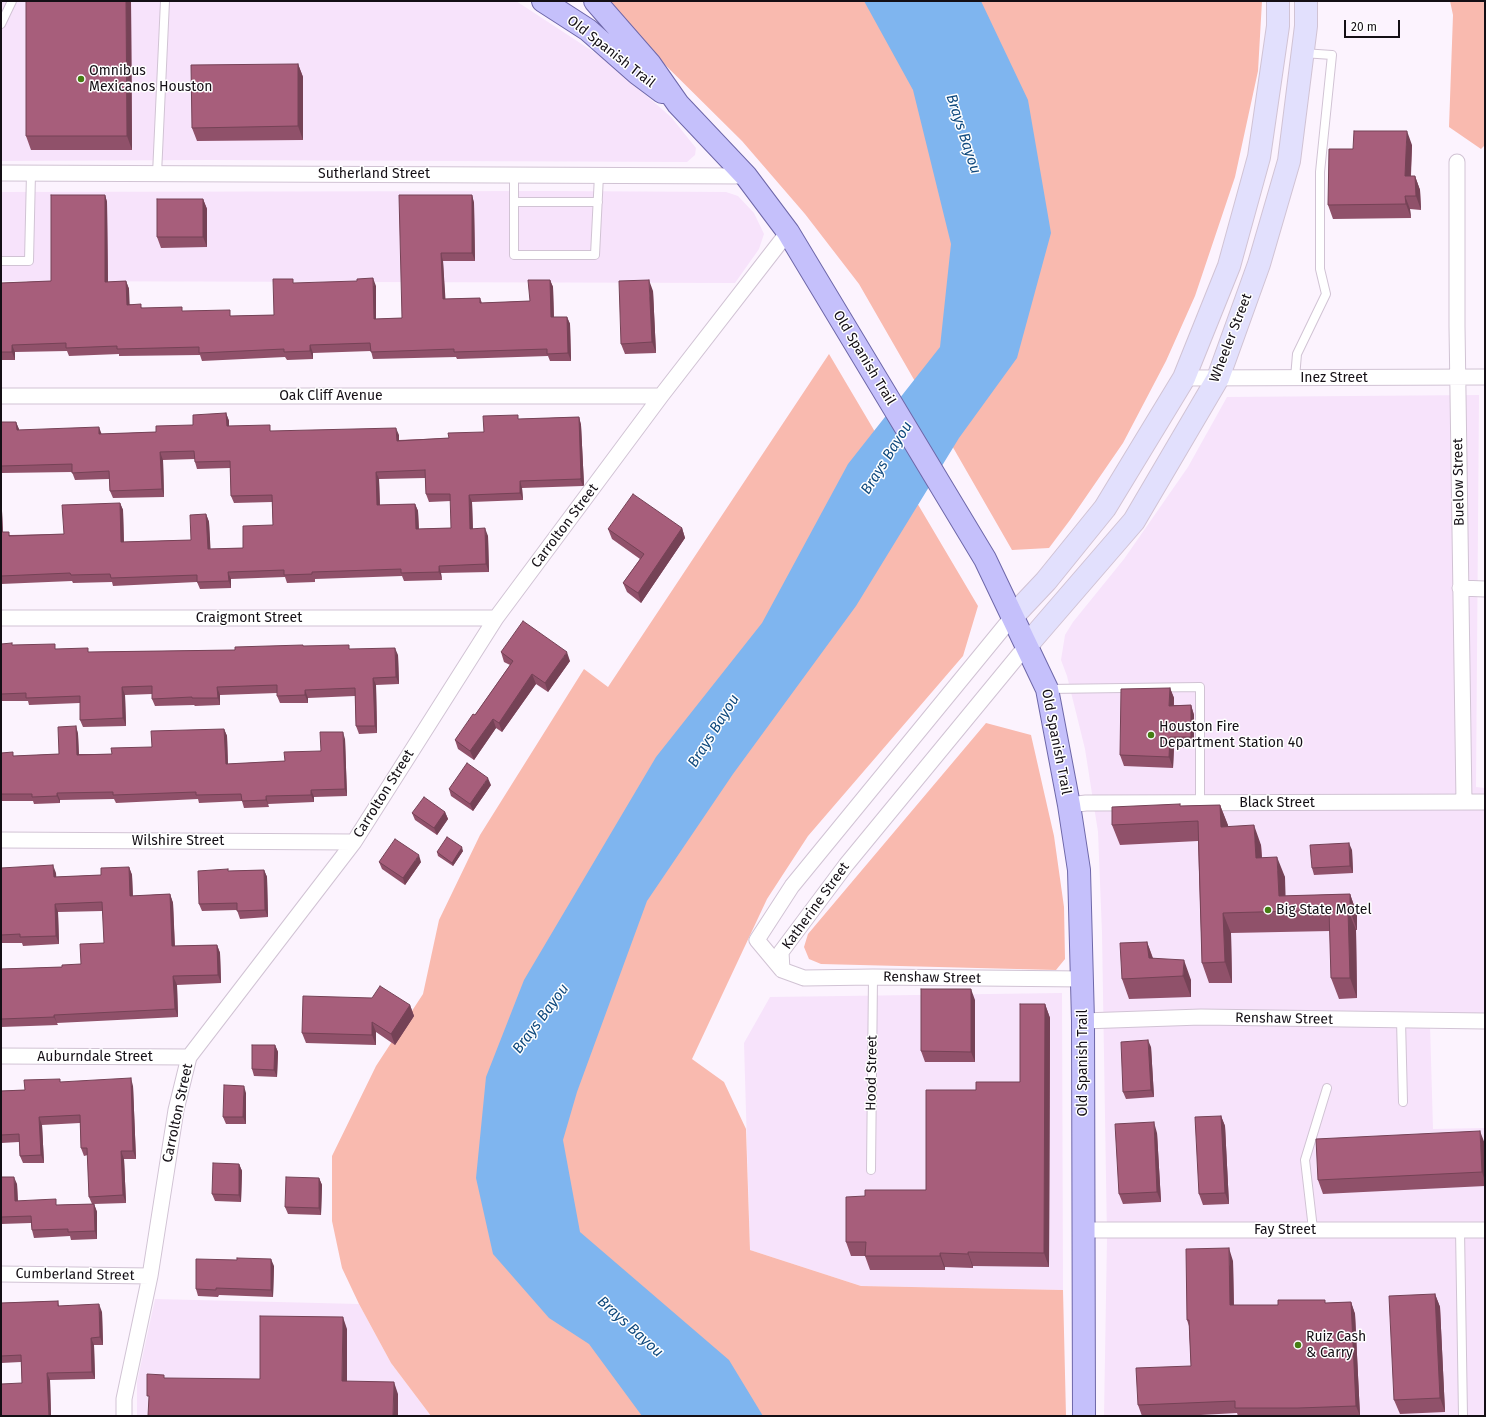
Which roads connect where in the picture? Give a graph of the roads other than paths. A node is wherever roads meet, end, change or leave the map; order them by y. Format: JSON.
{"nodes":[{"id":1,"x":12,"y":1,"type":"edge"},
{"id":2,"x":165,"y":1,"type":"edge"},
{"id":3,"x":543,"y":1,"type":"edge"},
{"id":4,"x":595,"y":1,"type":"edge"},
{"id":5,"x":1278,"y":1,"type":"edge"},
{"id":6,"x":1306,"y":1,"type":"edge"},
{"id":7,"x":1,"y":24,"type":"edge"},
{"id":8,"x":1303,"y":53,"type":"junction"},
{"id":9,"x":678,"y":104,"type":"junction"},
{"id":10,"x":1260,"y":157,"type":"junction"},
{"id":11,"x":1289,"y":161,"type":"junction"},
{"id":12,"x":1457,"y":162,"type":"dead end"},
{"id":13,"x":1,"y":173,"type":"edge"},
{"id":14,"x":31,"y":173,"type":"junction"},
{"id":15,"x":157,"y":174,"type":"junction"},
{"id":16,"x":514,"y":175,"type":"junction"},
{"id":17,"x":599,"y":175,"type":"junction"},
{"id":18,"x":746,"y":176,"type":"junction"},
{"id":19,"x":514,"y":202,"type":"junction"},
{"id":20,"x":598,"y":202,"type":"junction"},
{"id":21,"x":788,"y":232,"type":"junction"},
{"id":22,"x":1,"y":260,"type":"edge"},
{"id":23,"x":1457,"y":377,"type":"junction"},
{"id":24,"x":1485,"y":377,"type":"edge"},
{"id":25,"x":1184,"y":378,"type":"junction"},
{"id":26,"x":1218,"y":378,"type":"junction"},
{"id":27,"x":1295,"y":378,"type":"junction"},
{"id":28,"x":1,"y":396,"type":"edge"},
{"id":29,"x":661,"y":396,"type":"junction"},
{"id":30,"x":1460,"y":588,"type":"junction"},
{"id":31,"x":1485,"y":589,"type":"edge"},
{"id":32,"x":1013,"y":616,"type":"junction"},
{"id":33,"x":1,"y":618,"type":"edge"},
{"id":34,"x":496,"y":618,"type":"junction"},
{"id":35,"x":1027,"y":645,"type":"junction"},
{"id":36,"x":1047,"y":689,"type":"junction"},
{"id":37,"x":1464,"y":802,"type":"junction"},
{"id":38,"x":1485,"y":802,"type":"edge"},
{"id":39,"x":1200,"y":803,"type":"junction"},
{"id":40,"x":1069,"y":805,"type":"junction"},
{"id":41,"x":1,"y":840,"type":"edge"},
{"id":42,"x":354,"y":842,"type":"junction"},
{"id":43,"x":782,"y":970,"type":"junction"},
{"id":44,"x":873,"y":977,"type":"junction"},
{"id":45,"x":1082,"y":979,"type":"junction"},
{"id":46,"x":1401,"y":1020,"type":"junction"},
{"id":47,"x":1083,"y":1021,"type":"junction"},
{"id":48,"x":1485,"y":1021,"type":"edge"},
{"id":49,"x":1,"y":1056,"type":"edge"},
{"id":50,"x":189,"y":1057,"type":"junction"},
{"id":51,"x":1327,"y":1088,"type":"dead end"},
{"id":52,"x":1403,"y":1102,"type":"dead end"},
{"id":53,"x":871,"y":1170,"type":"dead end"},
{"id":54,"x":1314,"y":1229,"type":"junction"},
{"id":55,"x":1084,"y":1230,"type":"junction"},
{"id":56,"x":1460,"y":1230,"type":"junction"},
{"id":57,"x":1485,"y":1230,"type":"edge"},
{"id":58,"x":1,"y":1274,"type":"edge"},
{"id":59,"x":150,"y":1276,"type":"junction"},
{"id":60,"x":124,"y":1416,"type":"edge"},
{"id":61,"x":1084,"y":1416,"type":"edge"},
{"id":62,"x":1463,"y":1416,"type":"edge"}],
"edges":[{"from":1,"to":7,"type":"lane"},
{"from":2,"to":15,"type":"lane"},
{"from":3,"to":9,"type":"main road","name":"Old Spanish Trail"},
{"from":4,"to":9,"type":"main road","name":"Old Spanish Trail"},
{"from":5,"to":10,"type":"main road","name":"Wheeler Street"},
{"from":6,"to":8,"type":"main road","name":"Wheeler Street"},
{"from":8,"to":11,"type":"main road","name":"Wheeler Street"},
{"from":8,"to":27,"type":"lane"},
{"from":9,"to":18,"type":"main road","name":"Old Spanish Trail"},
{"from":10,"to":11,"type":"main road"},
{"from":10,"to":25,"type":"main road","name":"Wheeler Street"},
{"from":11,"to":26,"type":"main road","name":"Wheeler Street"},
{"from":12,"to":23,"type":"street","name":"Buelow Street"},
{"from":13,"to":14,"type":"street","name":"Sutherland Street"},
{"from":14,"to":15,"type":"street","name":"Sutherland Street"},
{"from":14,"to":22,"type":"lane"},
{"from":15,"to":16,"type":"street","name":"Sutherland Street"},
{"from":16,"to":17,"type":"street","name":"Sutherland Street"},
{"from":16,"to":19,"type":"lane"},
{"from":17,"to":18,"type":"street","name":"Sutherland Street"},
{"from":17,"to":20,"type":"lane"},
{"from":18,"to":21,"type":"main road","name":"Old Spanish Trail"},
{"from":19,"to":20,"type":"lane"},
{"from":19,"to":20,"type":"lane"},
{"from":21,"to":29,"type":"street","name":"Carrolton Street"},
{"from":21,"to":32,"type":"main road","name":"Old Spanish Trail"},
{"from":23,"to":24,"type":"street","name":"Inez Street"},
{"from":23,"to":27,"type":"street","name":"Inez Street"},
{"from":23,"to":30,"type":"street","name":"Buelow Street"},
{"from":25,"to":26,"type":"street","name":"Inez Street"},
{"from":25,"to":32,"type":"main road","name":"Wheeler Street"},
{"from":26,"to":27,"type":"street","name":"Inez Street"},
{"from":26,"to":35,"type":"main road","name":"Wheeler Street"},
{"from":28,"to":29,"type":"street","name":"Oak Cliff Avenue"},
{"from":29,"to":34,"type":"street","name":"Carrolton Street"},
{"from":30,"to":31,"type":"street"},
{"from":30,"to":37,"type":"street","name":"Buelow Street"},
{"from":32,"to":35,"type":"main road","name":"Old Spanish Trail"},
{"from":32,"to":43,"type":"street","name":"Katherine Street"},
{"from":33,"to":34,"type":"street","name":"Craigmont Street"},
{"from":34,"to":42,"type":"street","name":"Carrolton Street"},
{"from":35,"to":36,"type":"main road","name":"Old Spanish Trail"},
{"from":35,"to":43,"type":"street","name":"Katherine Street"},
{"from":36,"to":39,"type":"lane"},
{"from":36,"to":40,"type":"main road","name":"Old Spanish Trail"},
{"from":37,"to":38,"type":"street","name":"Black Street"},
{"from":37,"to":39,"type":"street","name":"Black Street"},
{"from":39,"to":40,"type":"street","name":"Black Street"},
{"from":40,"to":45,"type":"main road","name":"Old Spanish Trail"},
{"from":41,"to":42,"type":"street","name":"Wilshire Street"},
{"from":42,"to":50,"type":"street","name":"Carrolton Street"},
{"from":43,"to":44,"type":"street","name":"Renshaw Street"},
{"from":44,"to":45,"type":"street","name":"Renshaw Street"},
{"from":44,"to":53,"type":"lane","name":"Hood Street"},
{"from":45,"to":47,"type":"main road","name":"Old Spanish Trail"},
{"from":46,"to":47,"type":"street","name":"Renshaw Street"},
{"from":46,"to":48,"type":"street","name":"Renshaw Street"},
{"from":46,"to":52,"type":"lane"},
{"from":47,"to":55,"type":"main road","name":"Old Spanish Trail"},
{"from":49,"to":50,"type":"street","name":"Auburndale Street"},
{"from":50,"to":59,"type":"street","name":"Carrolton Street"},
{"from":51,"to":54,"type":"lane"},
{"from":54,"to":55,"type":"street","name":"Fay Street"},
{"from":54,"to":56,"type":"street","name":"Fay Street"},
{"from":55,"to":61,"type":"main road","name":"Old Spanish Trail"},
{"from":56,"to":57,"type":"street","name":"Fay Street"},
{"from":56,"to":62,"type":"lane"},
{"from":58,"to":59,"type":"street","name":"Cumberland Street"},
{"from":59,"to":60,"type":"street","name":"Carrolton Street"}]}
